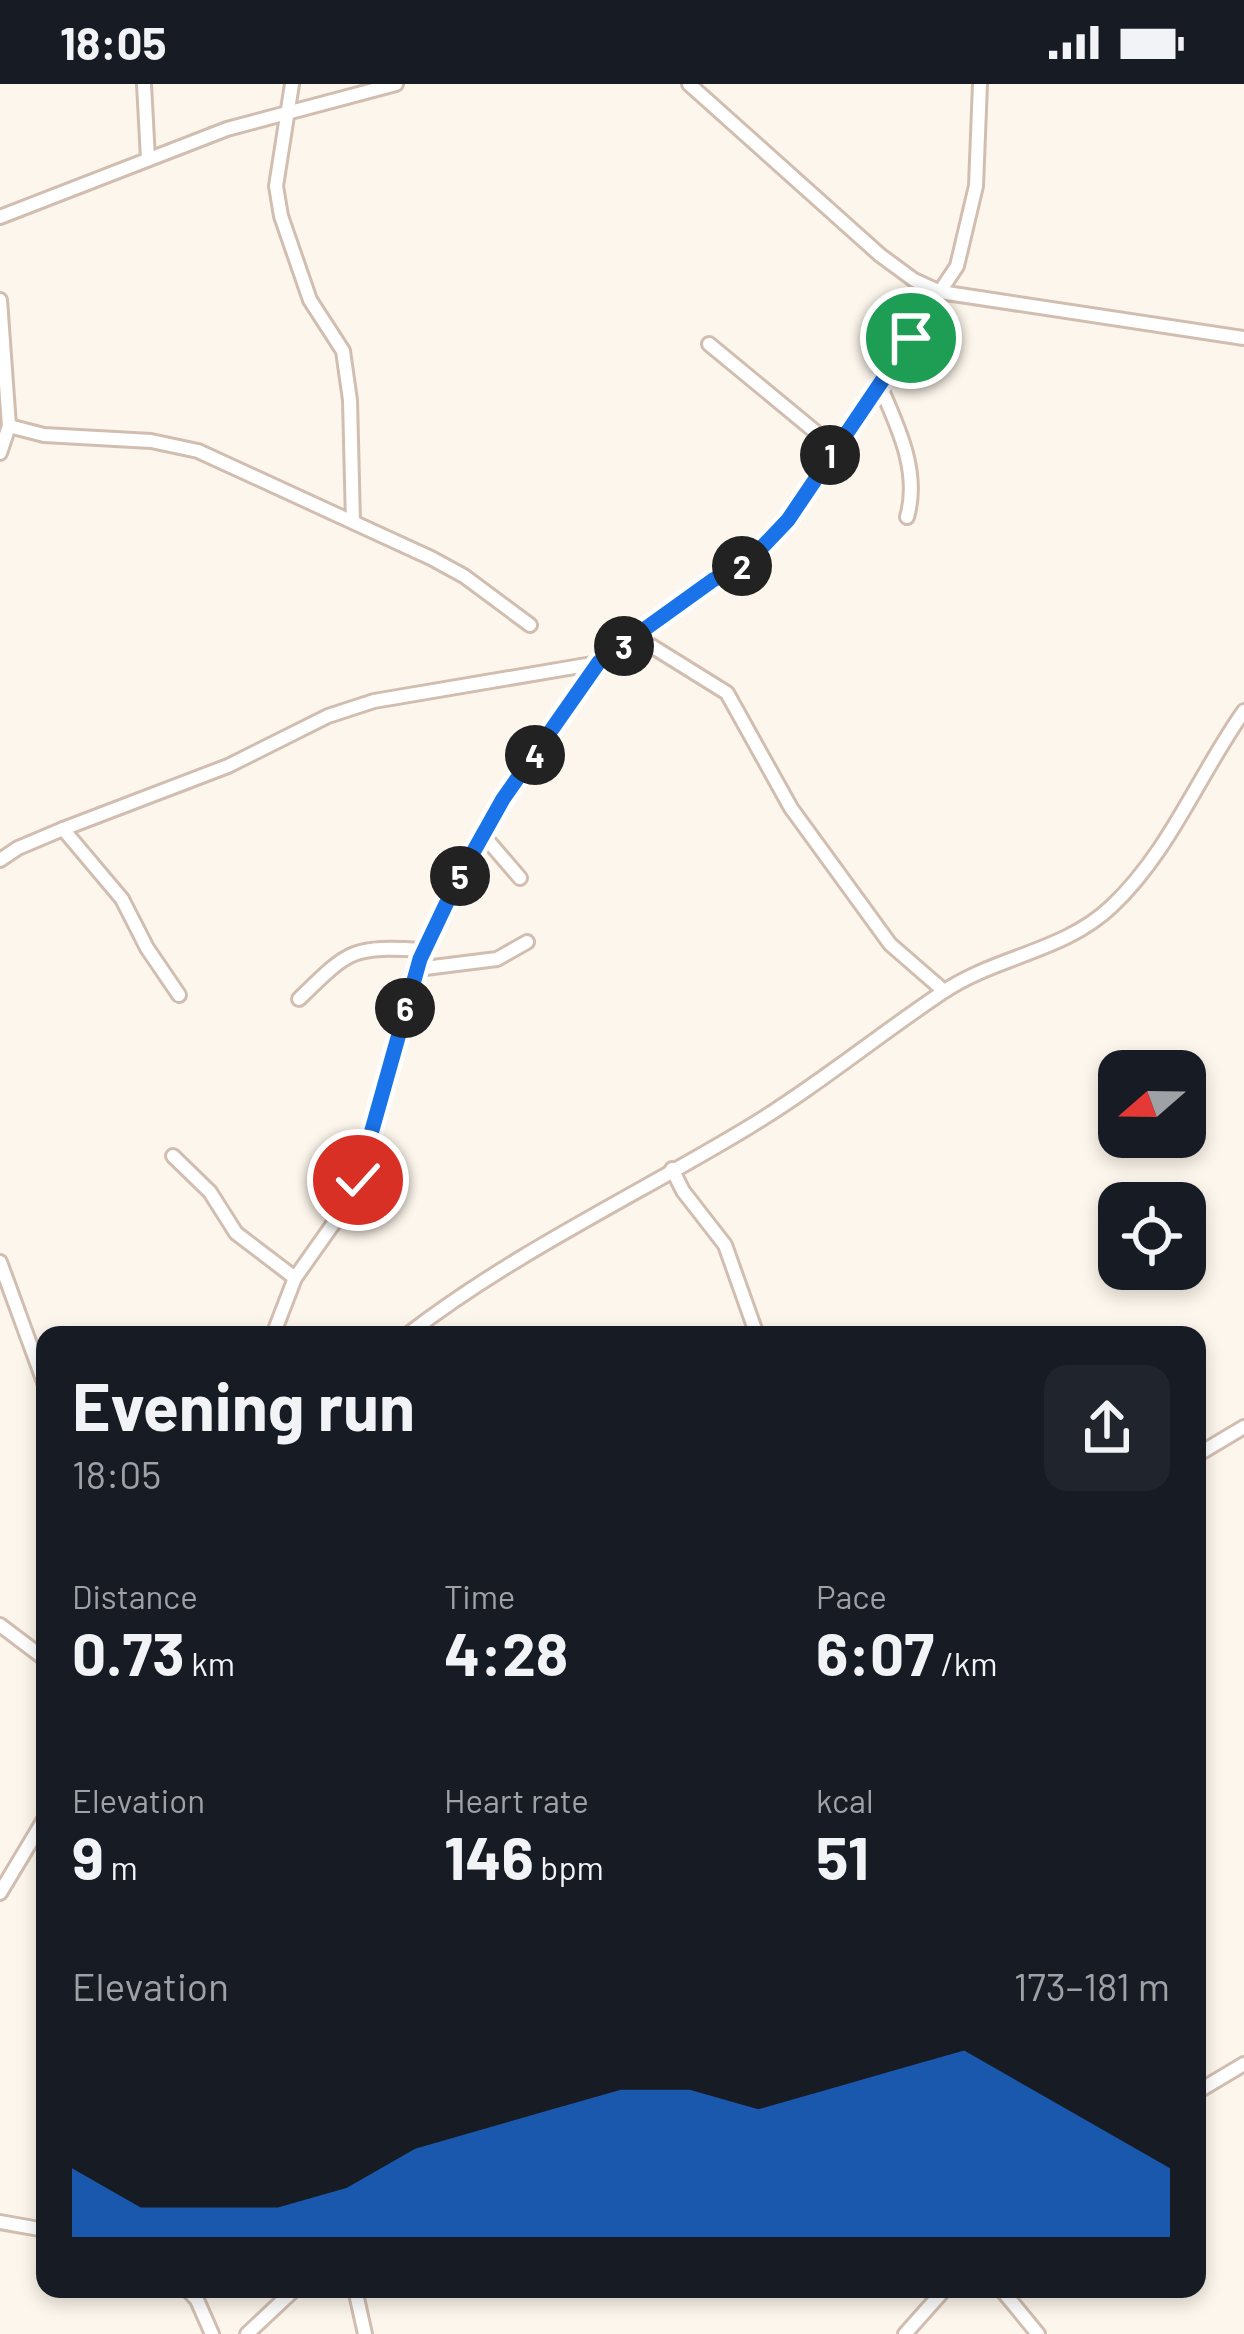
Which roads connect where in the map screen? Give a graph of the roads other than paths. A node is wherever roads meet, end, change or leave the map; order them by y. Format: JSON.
{"nodes":[{"id":1,"x":144,"y":84,"type":"edge"},
{"id":2,"x":292,"y":84,"type":"edge"},
{"id":3,"x":396,"y":84,"type":"edge"},
{"id":4,"x":689,"y":84,"type":"edge"},
{"id":5,"x":980,"y":84,"type":"edge"},
{"id":6,"x":285,"y":114,"type":"junction"},
{"id":7,"x":148,"y":159,"type":"junction"},
{"id":8,"x":0,"y":217,"type":"edge"},
{"id":9,"x":940,"y":292,"type":"junction"},
{"id":10,"x":0,"y":300,"type":"edge"},
{"id":11,"x":1244,"y":338,"type":"edge"},
{"id":12,"x":709,"y":344,"type":"dead end"},
{"id":13,"x":880,"y":386,"type":"junction"},
{"id":14,"x":9,"y":426,"type":"junction"},
{"id":15,"x":835,"y":448,"type":"junction"},
{"id":16,"x":0,"y":453,"type":"edge"},
{"id":17,"x":907,"y":518,"type":"dead end"},
{"id":18,"x":353,"y":522,"type":"junction"},
{"id":19,"x":530,"y":626,"type":"dead end"},
{"id":20,"x":637,"y":637,"type":"junction"},
{"id":21,"x":599,"y":662,"type":"junction"},
{"id":22,"x":1244,"y":711,"type":"edge"},
{"id":23,"x":64,"y":829,"type":"junction"},
{"id":24,"x":483,"y":835,"type":"junction"},
{"id":25,"x":0,"y":860,"type":"edge"},
{"id":26,"x":520,"y":878,"type":"dead end"},
{"id":27,"x":527,"y":942,"type":"dead end"},
{"id":28,"x":424,"y":950,"type":"junction"},
{"id":29,"x":417,"y":969,"type":"junction"},
{"id":30,"x":944,"y":991,"type":"junction"},
{"id":31,"x":179,"y":995,"type":"dead end"},
{"id":32,"x":299,"y":999,"type":"dead end"},
{"id":33,"x":173,"y":1156,"type":"dead end"},
{"id":34,"x":672,"y":1169,"type":"junction"},
{"id":35,"x":0,"y":1262,"type":"edge"},
{"id":36,"x":295,"y":1278,"type":"junction"},
{"id":37,"x":276,"y":1326,"type":"edge"},
{"id":38,"x":421,"y":1326,"type":"edge"},
{"id":39,"x":754,"y":1326,"type":"edge"},
{"id":40,"x":36,"y":1360,"type":"edge"},
{"id":41,"x":1244,"y":1427,"type":"edge"},
{"id":42,"x":1206,"y":1450,"type":"edge"},
{"id":43,"x":0,"y":1625,"type":"edge"},
{"id":44,"x":36,"y":1652,"type":"edge"},
{"id":45,"x":36,"y":1833,"type":"edge"},
{"id":46,"x":0,"y":1893,"type":"edge"},
{"id":47,"x":1244,"y":2064,"type":"edge"},
{"id":48,"x":1206,"y":2087,"type":"edge"},
{"id":49,"x":0,"y":2222,"type":"edge"},
{"id":50,"x":36,"y":2228,"type":"edge"},
{"id":51,"x":195,"y":2298,"type":"edge"},
{"id":52,"x":285,"y":2298,"type":"edge"},
{"id":53,"x":357,"y":2298,"type":"edge"},
{"id":54,"x":937,"y":2298,"type":"edge"},
{"id":55,"x":1008,"y":2298,"type":"edge"},
{"id":56,"x":212,"y":2334,"type":"edge"},
{"id":57,"x":247,"y":2334,"type":"edge"},
{"id":58,"x":365,"y":2334,"type":"edge"},
{"id":59,"x":905,"y":2334,"type":"edge"},
{"id":60,"x":1038,"y":2334,"type":"edge"}],
"edges":[{"from":1,"to":7,"type":"street"},
{"from":2,"to":6,"type":"street"},
{"from":3,"to":6,"type":"street"},
{"from":4,"to":9,"type":"street"},
{"from":5,"to":9,"type":"street"},
{"from":6,"to":7,"type":"street"},
{"from":6,"to":18,"type":"street"},
{"from":7,"to":8,"type":"street"},
{"from":9,"to":11,"type":"street"},
{"from":9,"to":13,"type":"street"},
{"from":10,"to":14,"type":"street"},
{"from":12,"to":15,"type":"street"},
{"from":13,"to":15,"type":"street"},
{"from":13,"to":17,"type":"street"},
{"from":14,"to":16,"type":"street"},
{"from":14,"to":18,"type":"street"},
{"from":15,"to":20,"type":"street"},
{"from":18,"to":19,"type":"street"},
{"from":20,"to":21,"type":"street"},
{"from":20,"to":30,"type":"street"},
{"from":21,"to":23,"type":"street"},
{"from":21,"to":24,"type":"street"},
{"from":22,"to":30,"type":"street"},
{"from":23,"to":25,"type":"street"},
{"from":23,"to":31,"type":"street"},
{"from":24,"to":26,"type":"street"},
{"from":24,"to":28,"type":"street"},
{"from":27,"to":29,"type":"street"},
{"from":28,"to":29,"type":"street"},
{"from":28,"to":32,"type":"street"},
{"from":29,"to":36,"type":"street"},
{"from":30,"to":34,"type":"street"},
{"from":33,"to":36,"type":"street"},
{"from":34,"to":38,"type":"street"},
{"from":34,"to":39,"type":"street"},
{"from":35,"to":40,"type":"street"},
{"from":36,"to":37,"type":"street"},
{"from":41,"to":42,"type":"street"},
{"from":43,"to":44,"type":"street"},
{"from":45,"to":46,"type":"street"},
{"from":47,"to":48,"type":"street"},
{"from":49,"to":50,"type":"street"},
{"from":51,"to":56,"type":"street"},
{"from":52,"to":57,"type":"street"},
{"from":53,"to":58,"type":"street"},
{"from":54,"to":59,"type":"street"},
{"from":55,"to":60,"type":"street"}]}
